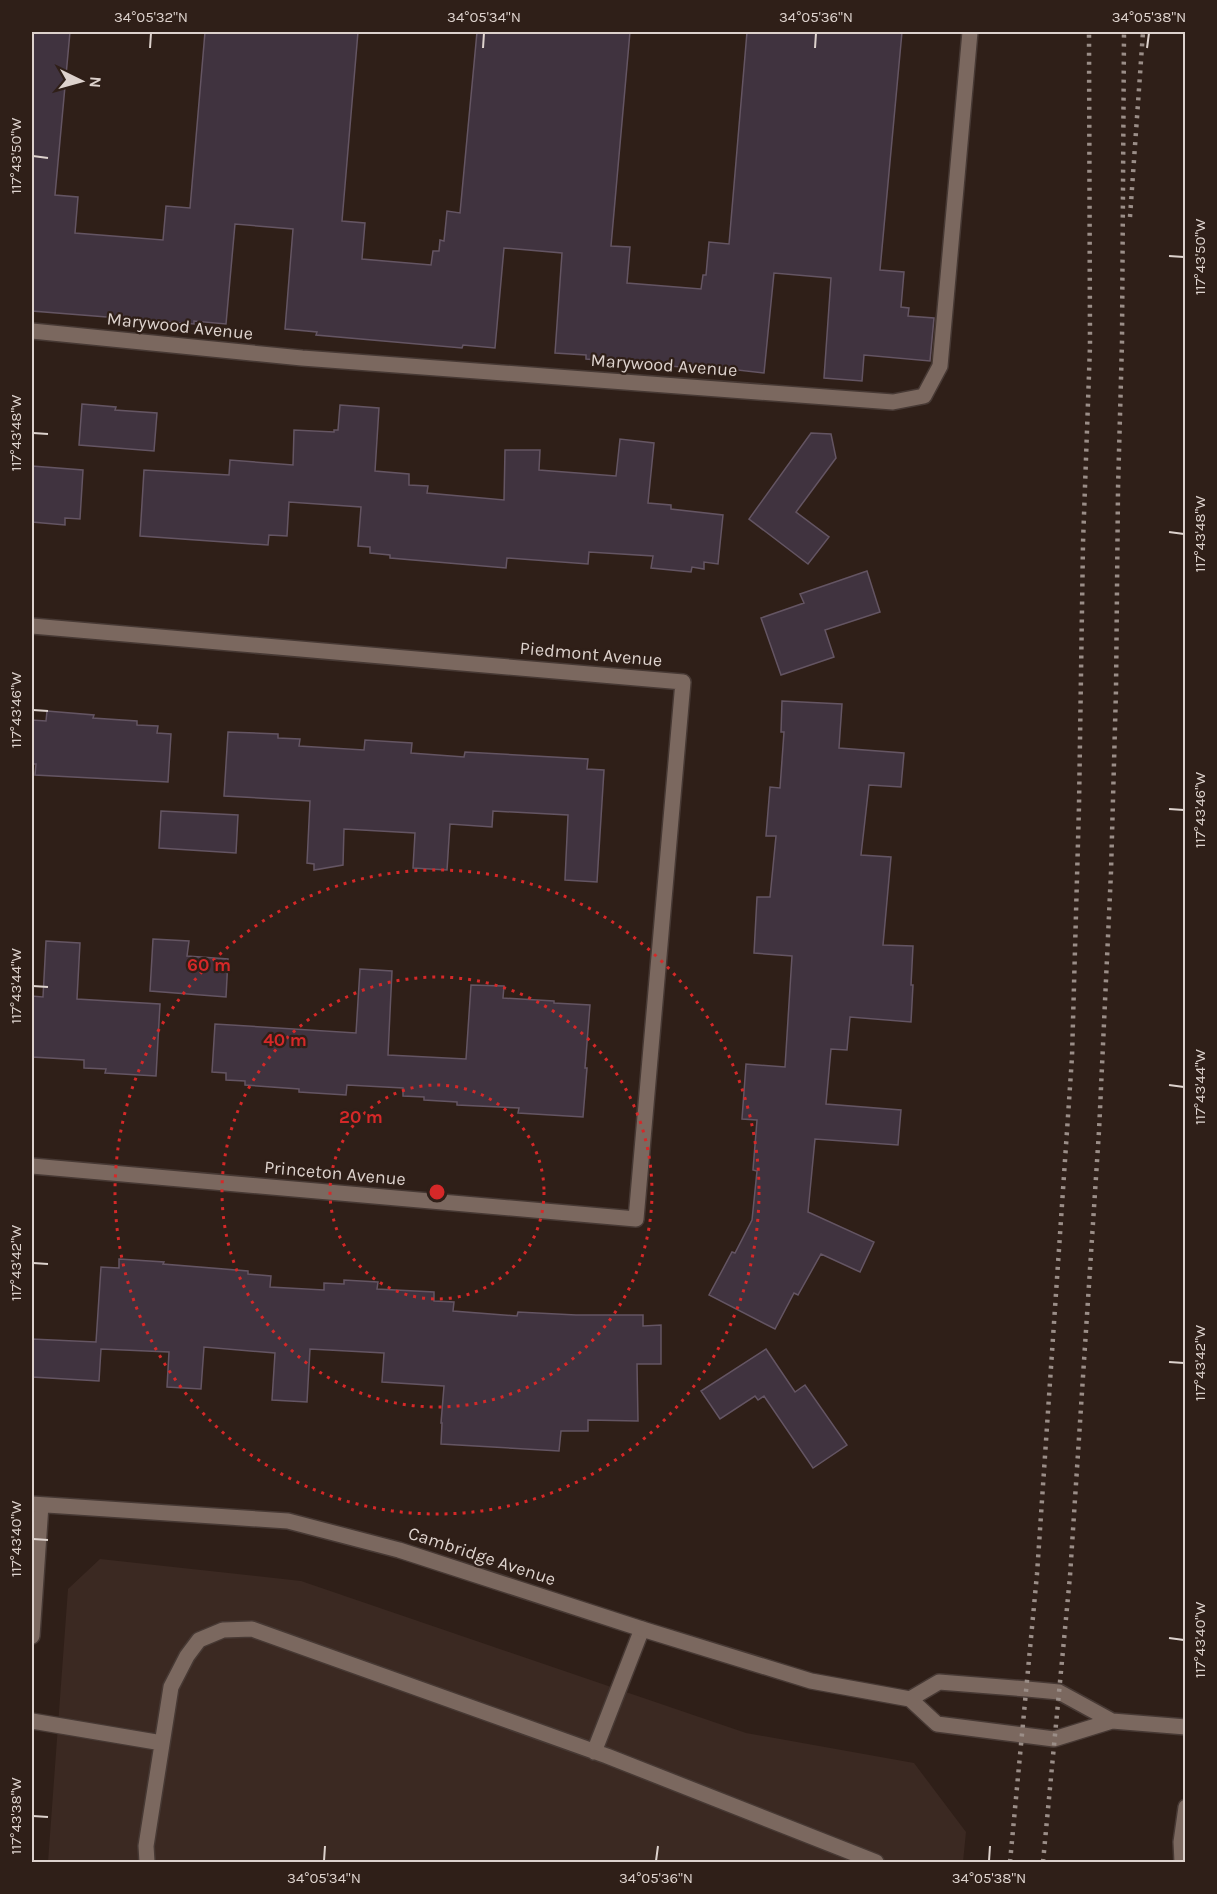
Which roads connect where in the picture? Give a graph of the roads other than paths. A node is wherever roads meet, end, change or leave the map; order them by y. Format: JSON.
{"nodes":[{"id":1,"x":970,"y":32,"type":"edge"},
{"id":2,"x":32,"y":331,"type":"edge"},
{"id":3,"x":32,"y":626,"type":"edge"},
{"id":4,"x":32,"y":1166,"type":"edge"},
{"id":5,"x":636,"y":1219,"type":"joint"},
{"id":6,"x":36,"y":1505,"type":"edge"},
{"id":7,"x":642,"y":1629,"type":"junction"},
{"id":8,"x":32,"y":1636,"type":"edge"},
{"id":9,"x":910,"y":1699,"type":"junction"},
{"id":10,"x":32,"y":1721,"type":"edge"},
{"id":11,"x":1112,"y":1721,"type":"junction"},
{"id":12,"x":1185,"y":1727,"type":"edge"},
{"id":13,"x":162,"y":1743,"type":"junction"},
{"id":14,"x":594,"y":1752,"type":"junction"},
{"id":15,"x":1185,"y":1807,"type":"edge"},
{"id":16,"x":147,"y":1863,"type":"edge"},
{"id":17,"x":876,"y":1863,"type":"edge"},
{"id":18,"x":1182,"y":1863,"type":"edge"}],
"edges":[{"from":1,"to":2,"type":"street","name":"Marywood Avenue"},
{"from":3,"to":5,"type":"street","name":"Piedmont Avenue"},
{"from":4,"to":5,"type":"street","name":"Princeton Avenue"},
{"from":6,"to":7,"type":"street","name":"Cambridge Avenue"},
{"from":6,"to":8,"type":"street"},
{"from":7,"to":9,"type":"street","name":"Cambridge Avenue"},
{"from":7,"to":14,"type":"street"},
{"from":9,"to":11,"type":"street"},
{"from":9,"to":11,"type":"street"},
{"from":10,"to":13,"type":"street"},
{"from":11,"to":12,"type":"street"},
{"from":13,"to":14,"type":"street"},
{"from":13,"to":16,"type":"street"},
{"from":14,"to":17,"type":"street"},
{"from":15,"to":18,"type":"street"}]}
